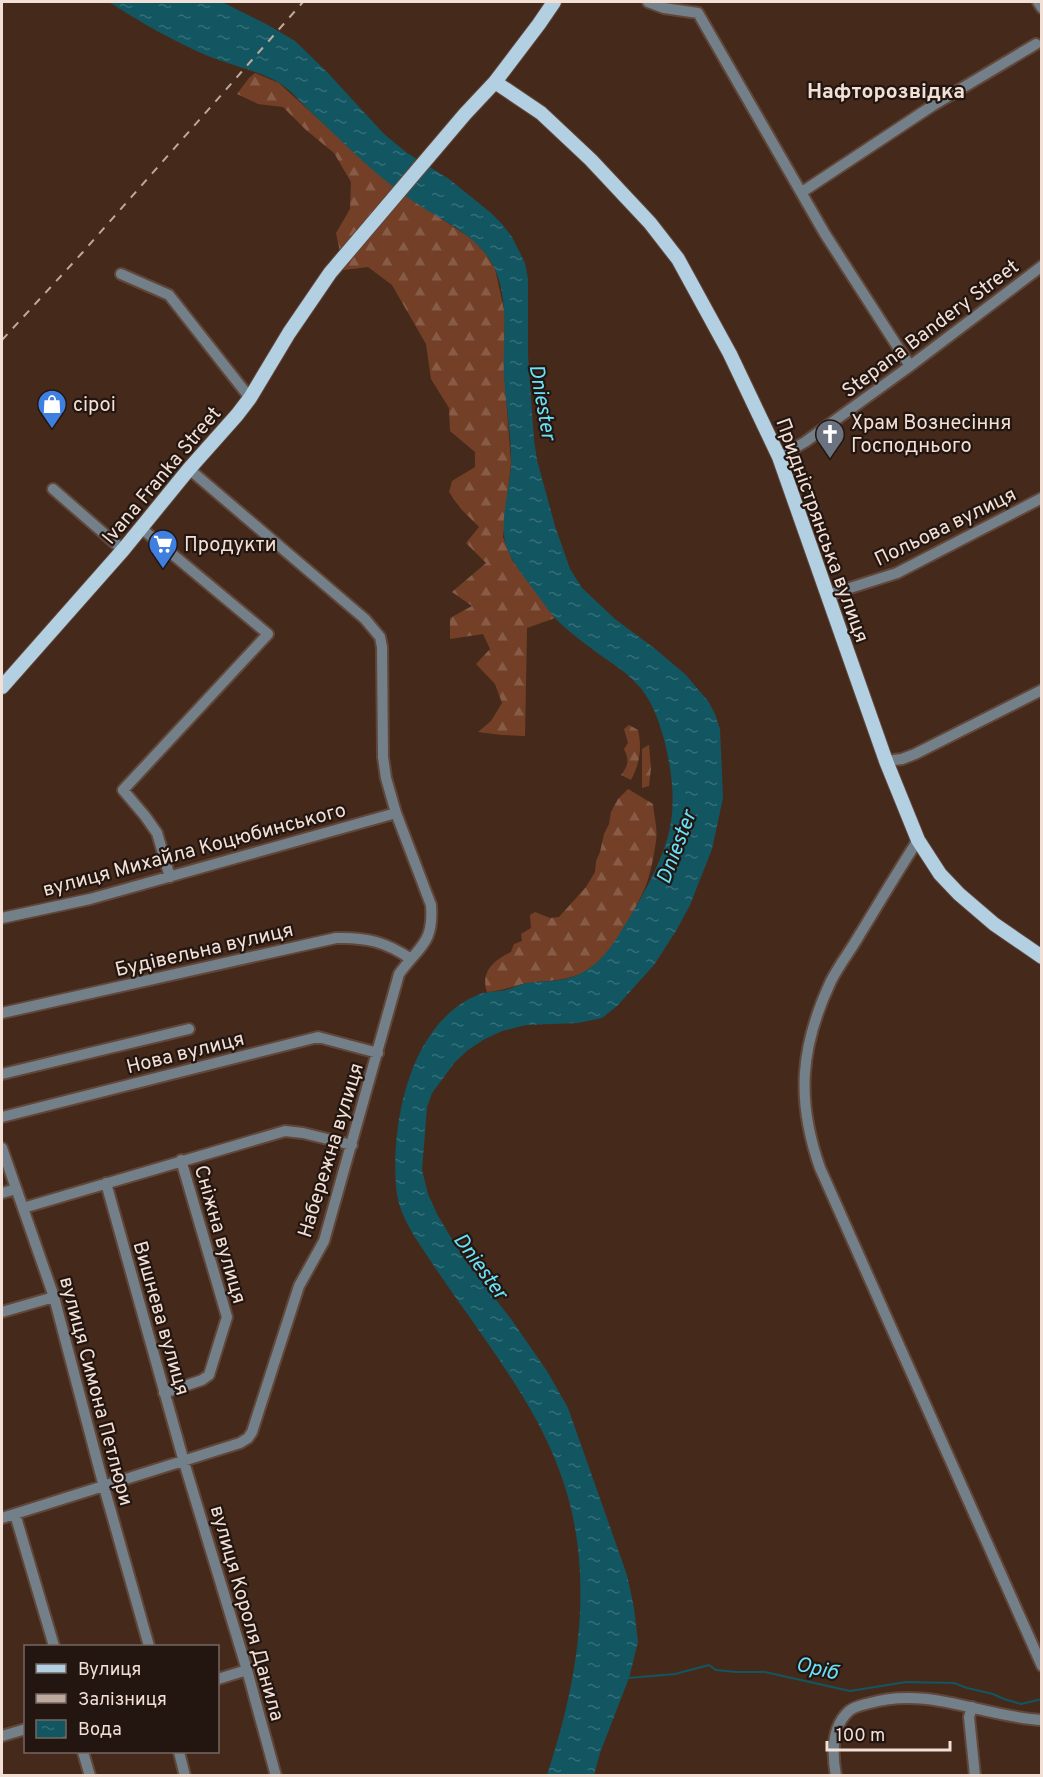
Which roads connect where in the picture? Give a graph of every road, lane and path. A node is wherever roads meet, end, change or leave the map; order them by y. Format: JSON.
{"nodes":[{"id":1,"x":554,"y":2,"type":"edge"},
{"id":2,"x":648,"y":2,"type":"edge"},
{"id":3,"x":1038,"y":2,"type":"edge"},
{"id":4,"x":668,"y":5,"type":"edge"},
{"id":5,"x":1041,"y":8,"type":"edge"},
{"id":6,"x":1035,"y":44,"type":"dead end"},
{"id":7,"x":495,"y":82,"type":"junction"},
{"id":8,"x":802,"y":192,"type":"junction"},
{"id":9,"x":1041,"y":266,"type":"edge"},
{"id":10,"x":121,"y":274,"type":"dead end"},
{"id":11,"x":910,"y":366,"type":"junction"},
{"id":12,"x":250,"y":398,"type":"junction"},
{"id":13,"x":779,"y":457,"type":"junction"},
{"id":14,"x":189,"y":469,"type":"junction"},
{"id":15,"x":53,"y":489,"type":"dead end"},
{"id":16,"x":1041,"y":498,"type":"edge"},
{"id":17,"x":141,"y":528,"type":"junction"},
{"id":18,"x":123,"y":549,"type":"junction"},
{"id":19,"x":828,"y":595,"type":"junction"},
{"id":20,"x":2,"y":687,"type":"edge"},
{"id":21,"x":1041,"y":690,"type":"edge"},
{"id":22,"x":886,"y":761,"type":"junction"},
{"id":23,"x":396,"y":813,"type":"junction"},
{"id":24,"x":918,"y":840,"type":"junction"},
{"id":25,"x":170,"y":877,"type":"junction"},
{"id":26,"x":2,"y":918,"type":"edge"},
{"id":27,"x":1041,"y":957,"type":"edge"},
{"id":28,"x":411,"y":959,"type":"junction"},
{"id":29,"x":2,"y":1013,"type":"edge"},
{"id":30,"x":189,"y":1029,"type":"dead end"},
{"id":31,"x":378,"y":1053,"type":"junction"},
{"id":32,"x":2,"y":1074,"type":"edge"},
{"id":33,"x":2,"y":1117,"type":"edge"},
{"id":34,"x":352,"y":1145,"type":"junction"},
{"id":35,"x":2,"y":1148,"type":"edge"},
{"id":36,"x":181,"y":1160,"type":"junction"},
{"id":37,"x":106,"y":1183,"type":"junction"},
{"id":38,"x":16,"y":1189,"type":"junction"},
{"id":39,"x":2,"y":1193,"type":"edge"},
{"id":40,"x":23,"y":1208,"type":"junction"},
{"id":41,"x":54,"y":1297,"type":"junction"},
{"id":42,"x":2,"y":1312,"type":"edge"},
{"id":43,"x":164,"y":1393,"type":"junction"},
{"id":44,"x":184,"y":1462,"type":"junction"},
{"id":45,"x":104,"y":1487,"type":"junction"},
{"id":46,"x":15,"y":1514,"type":"junction"},
{"id":47,"x":2,"y":1518,"type":"edge"},
{"id":48,"x":53,"y":1645,"type":"edge"},
{"id":49,"x":149,"y":1645,"type":"edge"},
{"id":50,"x":1041,"y":1666,"type":"edge"},
{"id":51,"x":247,"y":1670,"type":"junction"},
{"id":52,"x":219,"y":1678,"type":"edge"},
{"id":53,"x":972,"y":1707,"type":"junction"},
{"id":54,"x":1041,"y":1720,"type":"edge"},
{"id":55,"x":24,"y":1730,"type":"edge"},
{"id":56,"x":2,"y":1736,"type":"edge"},
{"id":57,"x":83,"y":1753,"type":"edge"},
{"id":58,"x":179,"y":1753,"type":"edge"},
{"id":59,"x":90,"y":1776,"type":"edge"},
{"id":60,"x":185,"y":1776,"type":"edge"},
{"id":61,"x":276,"y":1776,"type":"edge"},
{"id":62,"x":836,"y":1776,"type":"edge"},
{"id":63,"x":975,"y":1776,"type":"edge"}],
"edges":[{"from":1,"to":7,"type":"main road","name":"Ivana Franka Street"},
{"from":2,"to":4,"type":"street"},
{"from":3,"to":5,"type":"street"},
{"from":4,"to":8,"type":"street"},
{"from":6,"to":8,"type":"street"},
{"from":7,"to":12,"type":"main road","name":"Ivana Franka Street"},
{"from":7,"to":13,"type":"main road","name":"Придністрянська вулиця"},
{"from":8,"to":11,"type":"street"},
{"from":9,"to":11,"type":"street","name":"Stepana Bandery Street"},
{"from":10,"to":12,"type":"street"},
{"from":11,"to":13,"type":"street","name":"Stepana Bandery Street"},
{"from":12,"to":14,"type":"main road","name":"Ivana Franka Street"},
{"from":13,"to":19,"type":"main road","name":"Придністрянська вулиця"},
{"from":14,"to":17,"type":"main road","name":"Ivana Franka Street"},
{"from":14,"to":23,"type":"street"},
{"from":15,"to":18,"type":"street"},
{"from":16,"to":19,"type":"street","name":"Польова вулиця"},
{"from":17,"to":18,"type":"main road","name":"Ivana Franka Street"},
{"from":17,"to":25,"type":"street"},
{"from":18,"to":20,"type":"main road","name":"Ivana Franka Street"},
{"from":19,"to":22,"type":"main road","name":"Придністрянська вулиця"},
{"from":21,"to":22,"type":"street"},
{"from":22,"to":24,"type":"main road","name":"Придністрянська вулиця"},
{"from":23,"to":25,"type":"street","name":"вулиця Михайла Коцюбинського"},
{"from":23,"to":28,"type":"street","name":"Набережна вулиця"},
{"from":24,"to":27,"type":"main road","name":"Придністрянська вулиця"},
{"from":24,"to":50,"type":"street"},
{"from":25,"to":26,"type":"street","name":"вулиця Михайла Коцюбинського"},
{"from":28,"to":29,"type":"street","name":"Будівельна вулиця"},
{"from":28,"to":31,"type":"street","name":"Набережна вулиця"},
{"from":30,"to":32,"type":"street"},
{"from":31,"to":33,"type":"street","name":"Нова вулиця"},
{"from":31,"to":34,"type":"street","name":"Набережна вулиця"},
{"from":34,"to":36,"type":"street"},
{"from":34,"to":44,"type":"street","name":"Набережна вулиця"},
{"from":35,"to":38,"type":"street","name":"вулиця Симона Петлюри"},
{"from":36,"to":37,"type":"street"},
{"from":36,"to":43,"type":"street","name":"Сніжна вулиця"},
{"from":37,"to":40,"type":"street"},
{"from":37,"to":43,"type":"street","name":"Вишнева вулиця"},
{"from":38,"to":39,"type":"street"},
{"from":38,"to":40,"type":"street","name":"вулиця Симона Петлюри"},
{"from":40,"to":41,"type":"street","name":"вулиця Симона Петлюри"},
{"from":41,"to":42,"type":"street"},
{"from":41,"to":45,"type":"street","name":"вулиця Симона Петлюри"},
{"from":43,"to":44,"type":"street","name":"Вишнева вулиця"},
{"from":44,"to":45,"type":"street","name":"Набережна вулиця"},
{"from":44,"to":51,"type":"street","name":"вулиця Короля Данила"},
{"from":45,"to":46,"type":"street","name":"Набережна вулиця"},
{"from":45,"to":49,"type":"street","name":"вулиця Симона Петлюри"},
{"from":46,"to":47,"type":"street","name":"Набережна вулиця"},
{"from":46,"to":48,"type":"street"},
{"from":51,"to":52,"type":"street"},
{"from":51,"to":61,"type":"street","name":"вулиця Короля Данила"},
{"from":53,"to":54,"type":"street"},
{"from":53,"to":62,"type":"street"},
{"from":53,"to":63,"type":"street"},
{"from":55,"to":56,"type":"street"},
{"from":57,"to":59,"type":"street"},
{"from":58,"to":60,"type":"street"}]}
